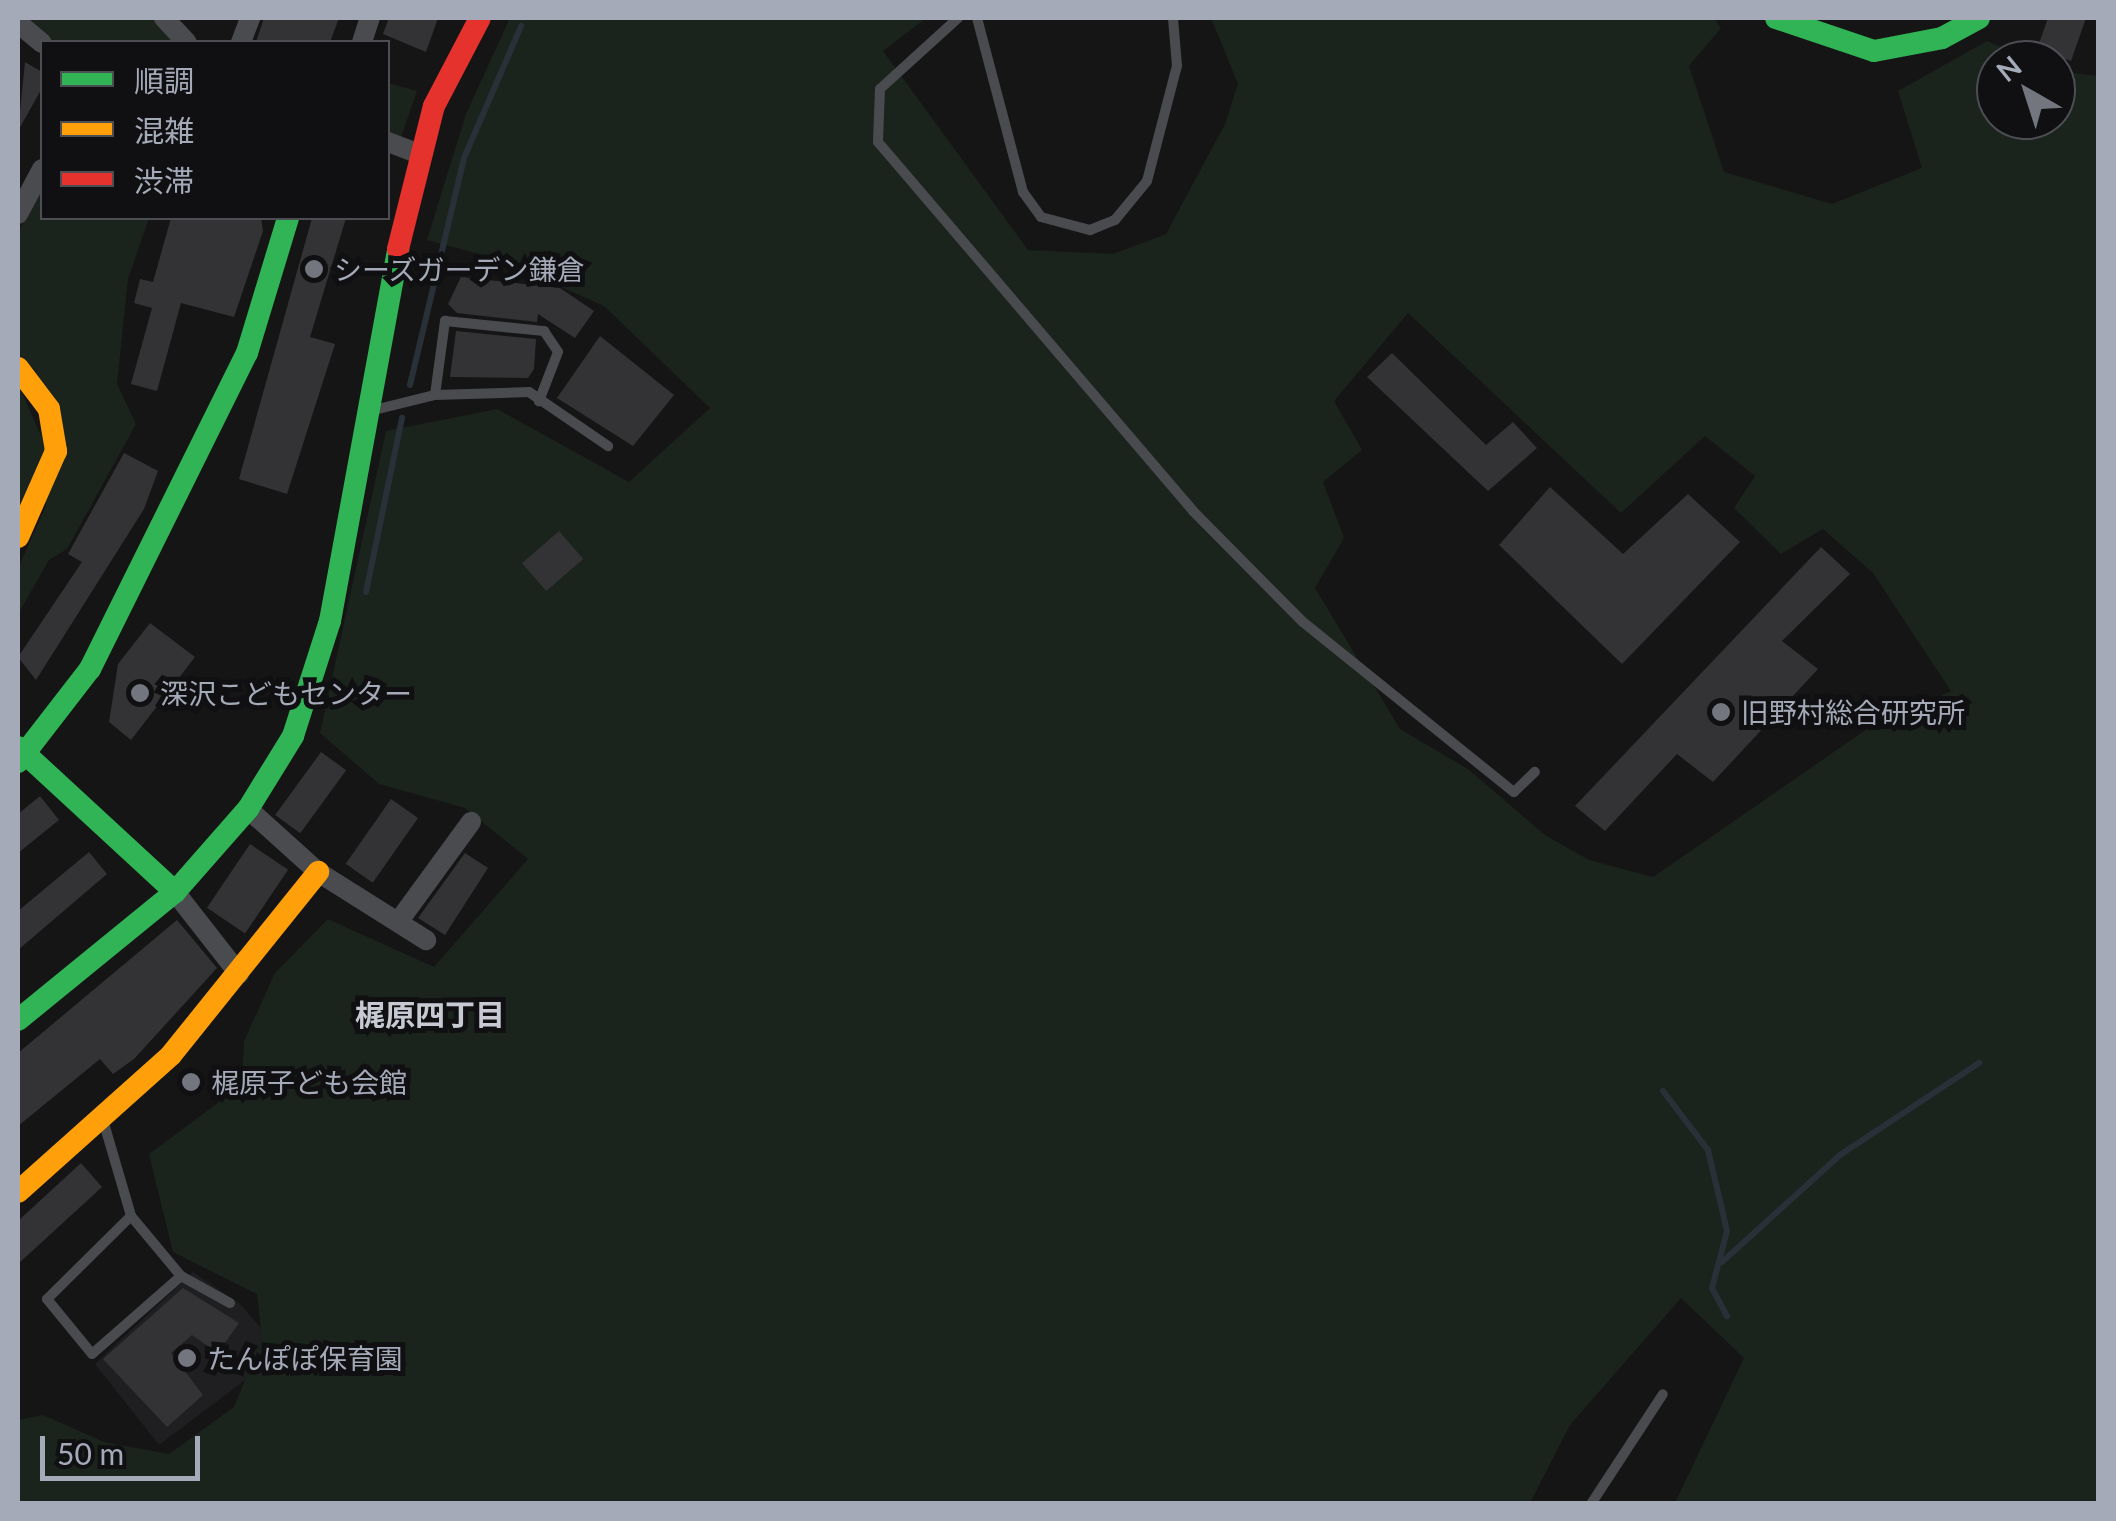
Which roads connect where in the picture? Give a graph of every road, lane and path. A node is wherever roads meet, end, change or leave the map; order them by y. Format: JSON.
{"nodes":[{"id":1,"x":164,"y":18,"type":"edge"},
{"id":2,"x":480,"y":18,"type":"edge"},
{"id":3,"x":958,"y":18,"type":"edge"},
{"id":4,"x":977,"y":18,"type":"edge"},
{"id":5,"x":1172,"y":18,"type":"edge"},
{"id":6,"x":1776,"y":18,"type":"edge"},
{"id":7,"x":1979,"y":18,"type":"edge"},
{"id":8,"x":18,"y":23,"type":"edge"},
{"id":9,"x":184,"y":40,"type":"edge"},
{"id":10,"x":40,"y":42,"type":"edge"},
{"id":11,"x":390,"y":143,"type":"edge"},
{"id":12,"x":420,"y":154,"type":"junction"},
{"id":13,"x":40,"y":173,"type":"edge"},
{"id":14,"x":18,"y":214,"type":"edge"},
{"id":15,"x":287,"y":220,"type":"edge"},
{"id":16,"x":18,"y":368,"type":"edge"},
{"id":17,"x":436,"y":395,"type":"junction"},
{"id":18,"x":540,"y":400,"type":"junction"},
{"id":19,"x":368,"y":412,"type":"junction"},
{"id":20,"x":608,"y":446,"type":"dead end"},
{"id":21,"x":18,"y":537,"type":"edge"},
{"id":22,"x":20,"y":755,"type":"edge"},
{"id":23,"x":1535,"y":772,"type":"dead end"},
{"id":24,"x":248,"y":808,"type":"junction"},
{"id":25,"x":470,"y":822,"type":"dead end"},
{"id":26,"x":318,"y":872,"type":"junction"},
{"id":27,"x":175,"y":892,"type":"junction"},
{"id":28,"x":401,"y":918,"type":"junction"},
{"id":29,"x":426,"y":940,"type":"dead end"},
{"id":30,"x":238,"y":974,"type":"junction"},
{"id":31,"x":18,"y":1020,"type":"edge"},
{"id":32,"x":102,"y":1116,"type":"junction"},
{"id":33,"x":18,"y":1192,"type":"edge"},
{"id":34,"x":131,"y":1216,"type":"junction"},
{"id":35,"x":181,"y":1276,"type":"junction"},
{"id":36,"x":230,"y":1303,"type":"dead end"},
{"id":37,"x":1663,"y":1394,"type":"dead end"},
{"id":38,"x":1591,"y":1504,"type":"edge"}],
"edges":[{"from":1,"to":9,"type":"street"},
{"from":2,"to":12,"type":"street"},
{"from":3,"to":23,"type":"lane"},
{"from":4,"to":5,"type":"lane"},
{"from":6,"to":7,"type":"street"},
{"from":8,"to":10,"type":"street"},
{"from":11,"to":12,"type":"street"},
{"from":12,"to":19,"type":"street"},
{"from":13,"to":14,"type":"street"},
{"from":15,"to":22,"type":"street"},
{"from":16,"to":21,"type":"street"},
{"from":17,"to":18,"type":"lane"},
{"from":17,"to":18,"type":"lane"},
{"from":17,"to":19,"type":"lane"},
{"from":18,"to":20,"type":"lane"},
{"from":19,"to":24,"type":"street"},
{"from":22,"to":27,"type":"street"},
{"from":24,"to":26,"type":"street"},
{"from":24,"to":27,"type":"street"},
{"from":25,"to":28,"type":"street"},
{"from":26,"to":28,"type":"street"},
{"from":26,"to":30,"type":"street"},
{"from":27,"to":30,"type":"street"},
{"from":27,"to":31,"type":"street"},
{"from":28,"to":29,"type":"street"},
{"from":30,"to":32,"type":"street"},
{"from":32,"to":33,"type":"street"},
{"from":32,"to":34,"type":"lane"},
{"from":34,"to":35,"type":"lane"},
{"from":34,"to":35,"type":"lane"},
{"from":35,"to":36,"type":"lane"},
{"from":37,"to":38,"type":"lane"}]}
